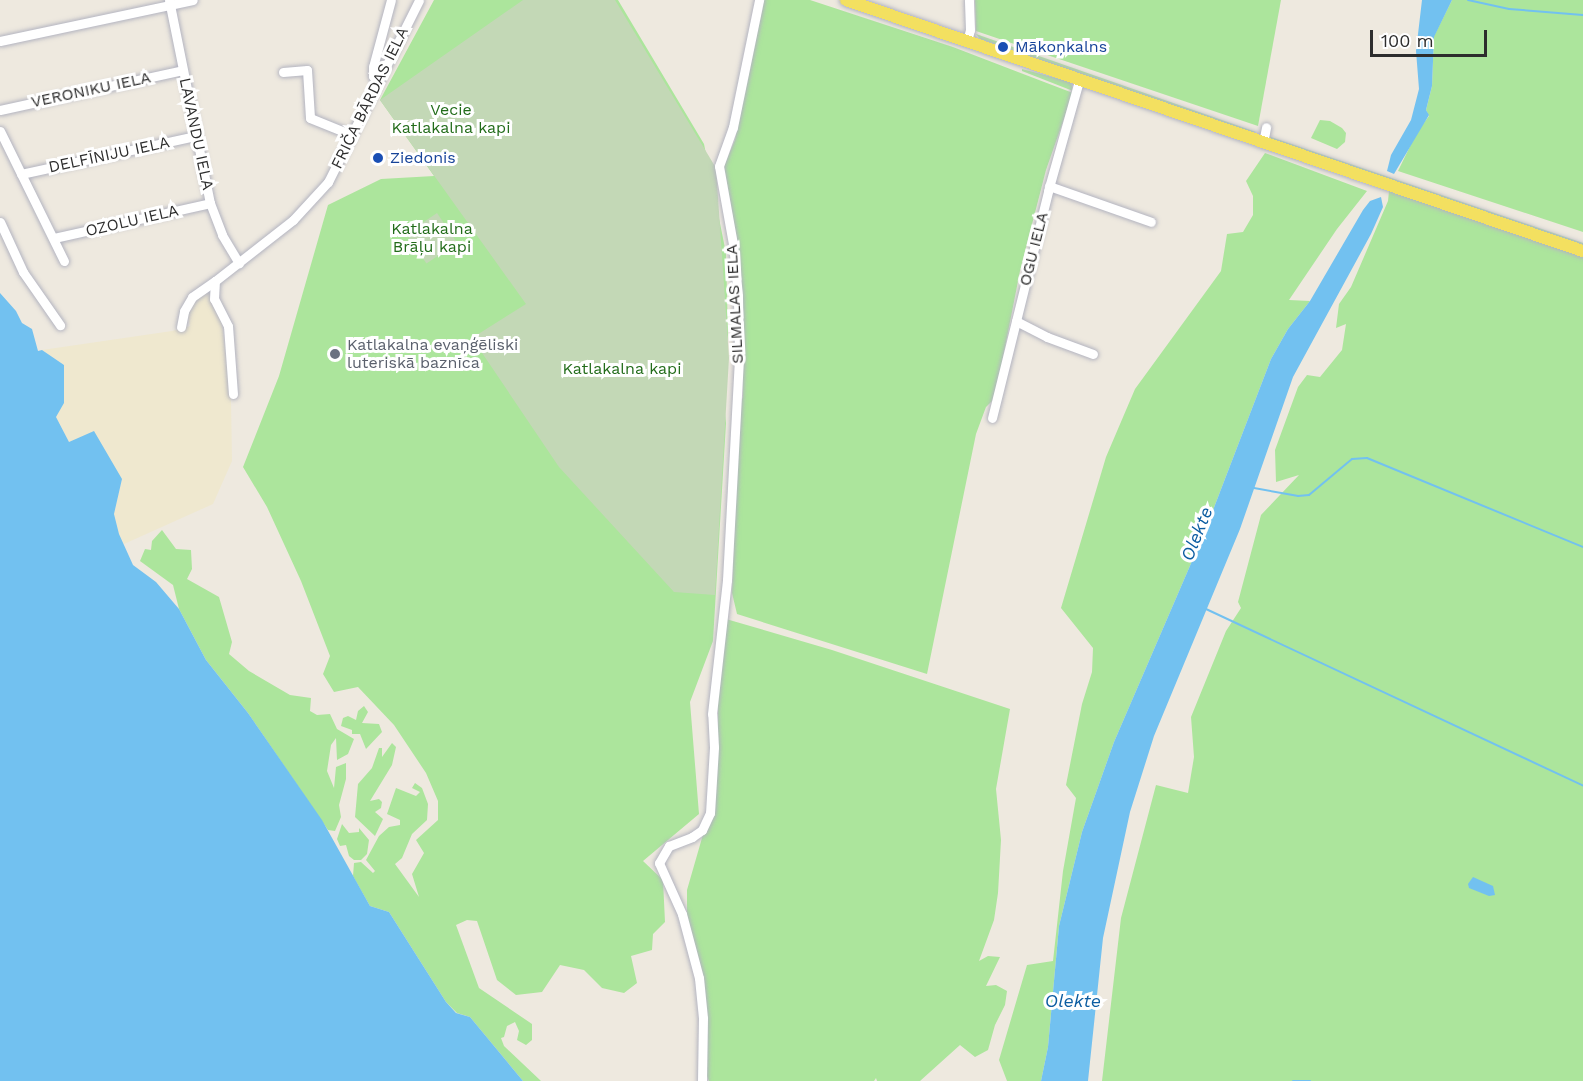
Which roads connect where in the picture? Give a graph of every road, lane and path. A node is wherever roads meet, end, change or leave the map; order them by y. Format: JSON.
{"nodes":[{"id":1,"x":193,"y":0,"type":"edge"},
{"id":2,"x":391,"y":0,"type":"edge"},
{"id":3,"x":419,"y":0,"type":"edge"},
{"id":4,"x":759,"y":0,"type":"edge"},
{"id":5,"x":846,"y":0,"type":"edge"},
{"id":6,"x":969,"y":0,"type":"edge"},
{"id":7,"x":169,"y":3,"type":"edge"},
{"id":8,"x":0,"y":41,"type":"edge"},
{"id":9,"x":966,"y":41,"type":"junction"},
{"id":10,"x":183,"y":70,"type":"junction"},
{"id":11,"x":283,"y":72,"type":"dead end"},
{"id":12,"x":1079,"y":81,"type":"junction"},
{"id":13,"x":378,"y":82,"type":"junction"},
{"id":14,"x":0,"y":110,"type":"edge"},
{"id":15,"x":1266,"y":127,"type":"dead end"},
{"id":16,"x":0,"y":131,"type":"edge"},
{"id":17,"x":352,"y":135,"type":"junction"},
{"id":18,"x":196,"y":136,"type":"junction"},
{"id":19,"x":1263,"y":143,"type":"junction"},
{"id":20,"x":21,"y":174,"type":"junction"},
{"id":21,"x":1049,"y":186,"type":"junction"},
{"id":22,"x":210,"y":203,"type":"junction"},
{"id":23,"x":0,"y":222,"type":"edge"},
{"id":24,"x":1151,"y":222,"type":"dead end"},
{"id":25,"x":54,"y":238,"type":"junction"},
{"id":26,"x":1583,"y":250,"type":"edge"},
{"id":27,"x":64,"y":261,"type":"dead end"},
{"id":28,"x":239,"y":263,"type":"junction"},
{"id":29,"x":215,"y":281,"type":"junction"},
{"id":30,"x":1016,"y":321,"type":"junction"},
{"id":31,"x":60,"y":325,"type":"dead end"},
{"id":32,"x":181,"y":327,"type":"dead end"},
{"id":33,"x":1092,"y":354,"type":"dead end"},
{"id":34,"x":233,"y":394,"type":"dead end"},
{"id":35,"x":992,"y":418,"type":"dead end"},
{"id":36,"x":702,"y":1081,"type":"edge"}],
"edges":[{"from":1,"to":7,"type":"street"},
{"from":2,"to":13,"type":"street"},
{"from":3,"to":13,"type":"street","name":"FRIČA BĀRDAS IELA"},
{"from":4,"to":36,"type":"street","name":"SILMALAS IELA"},
{"from":5,"to":9,"type":"main road"},
{"from":6,"to":9,"type":"street"},
{"from":7,"to":8,"type":"street"},
{"from":7,"to":10,"type":"street","name":"LAVANDU IELA"},
{"from":9,"to":12,"type":"main road"},
{"from":10,"to":14,"type":"street","name":"VERONIKU IELA"},
{"from":10,"to":18,"type":"street","name":"LAVANDU IELA"},
{"from":11,"to":17,"type":"street"},
{"from":12,"to":19,"type":"main road"},
{"from":12,"to":21,"type":"street","name":"OGU IELA"},
{"from":13,"to":17,"type":"street","name":"FRIČA BĀRDAS IELA"},
{"from":15,"to":19,"type":"street"},
{"from":16,"to":20,"type":"street"},
{"from":17,"to":28,"type":"street","name":"FRIČA BĀRDAS IELA"},
{"from":18,"to":20,"type":"street","name":"DELFĪNIJU IELA"},
{"from":18,"to":22,"type":"street","name":"LAVANDU IELA"},
{"from":19,"to":26,"type":"main road"},
{"from":20,"to":25,"type":"street"},
{"from":21,"to":24,"type":"street"},
{"from":21,"to":30,"type":"street","name":"OGU IELA"},
{"from":22,"to":25,"type":"street","name":"OZOLU IELA"},
{"from":22,"to":28,"type":"street","name":"LAVANDU IELA"},
{"from":23,"to":31,"type":"street"},
{"from":25,"to":27,"type":"street"},
{"from":28,"to":29,"type":"street","name":"FRIČA BĀRDAS IELA"},
{"from":29,"to":32,"type":"street","name":"FRIČA BĀRDAS IELA"},
{"from":29,"to":34,"type":"street"},
{"from":30,"to":33,"type":"street"},
{"from":30,"to":35,"type":"street","name":"OGU IELA"}]}
